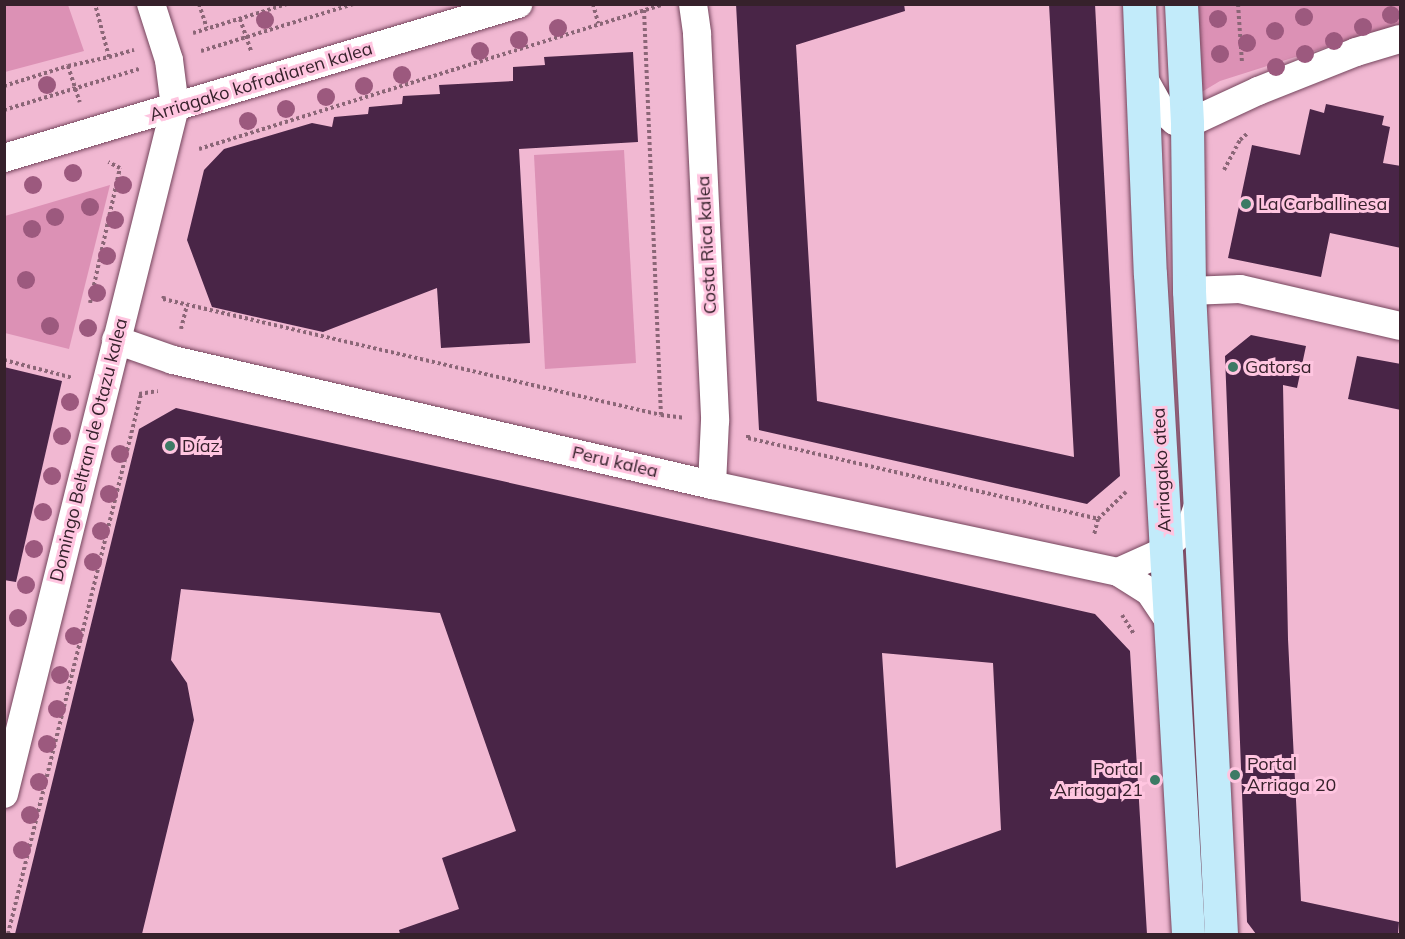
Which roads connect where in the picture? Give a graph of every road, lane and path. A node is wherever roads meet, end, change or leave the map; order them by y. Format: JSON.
{"nodes":[{"id":1,"x":95,"y":4,"type":"edge"},
{"id":2,"x":152,"y":4,"type":"edge"},
{"id":3,"x":199,"y":4,"type":"edge"},
{"id":4,"x":287,"y":4,"type":"edge"},
{"id":5,"x":518,"y":4,"type":"edge"},
{"id":6,"x":593,"y":4,"type":"edge"},
{"id":7,"x":662,"y":4,"type":"edge"},
{"id":8,"x":693,"y":4,"type":"edge"},
{"id":9,"x":1139,"y":4,"type":"edge"},
{"id":10,"x":1181,"y":4,"type":"edge"},
{"id":11,"x":644,"y":10,"type":"junction"},
{"id":12,"x":598,"y":23,"type":"junction"},
{"id":13,"x":1401,"y":39,"type":"edge"},
{"id":14,"x":1144,"y":79,"type":"junction"},
{"id":15,"x":4,"y":86,"type":"edge"},
{"id":16,"x":175,"y":107,"type":"junction"},
{"id":17,"x":1187,"y":124,"type":"junction"},
{"id":18,"x":193,"y":151,"type":"dead end"},
{"id":19,"x":99,"y":157,"type":"dead end"},
{"id":20,"x":4,"y":158,"type":"edge"},
{"id":21,"x":1189,"y":291,"type":"junction"},
{"id":22,"x":163,"y":299,"type":"dead end"},
{"id":23,"x":89,"y":308,"type":"dead end"},
{"id":24,"x":1401,"y":326,"type":"edge"},
{"id":25,"x":116,"y":340,"type":"junction"},
{"id":26,"x":4,"y":360,"type":"edge"},
{"id":27,"x":76,"y":366,"type":"dead end"},
{"id":28,"x":73,"y":377,"type":"junction"},
{"id":29,"x":106,"y":386,"type":"junction"},
{"id":30,"x":70,"y":389,"type":"dead end"},
{"id":31,"x":141,"y":394,"type":"dead end"},
{"id":32,"x":661,"y":415,"type":"junction"},
{"id":33,"x":715,"y":421,"type":"junction"},
{"id":34,"x":712,"y":485,"type":"junction"},
{"id":35,"x":1199,"y":503,"type":"junction"},
{"id":36,"x":1166,"y":546,"type":"junction"},
{"id":37,"x":1087,"y":567,"type":"junction"},
{"id":38,"x":1118,"y":572,"type":"junction"},
{"id":39,"x":1117,"y":606,"type":"dead end"},
{"id":40,"x":1171,"y":624,"type":"junction"},
{"id":41,"x":1135,"y":636,"type":"dead end"},
{"id":42,"x":4,"y":794,"type":"edge"},
{"id":43,"x":8,"y":934,"type":"edge"},
{"id":44,"x":1188,"y":934,"type":"edge"},
{"id":45,"x":1221,"y":934,"type":"edge"}],
"edges":[{"from":1,"to":15,"type":"path"},
{"from":2,"to":16,"type":"street"},
{"from":3,"to":4,"type":"path"},
{"from":5,"to":16,"type":"street","name":"Arriagako kofradiaren kalea"},
{"from":6,"to":12,"type":"path"},
{"from":7,"to":11,"type":"path"},
{"from":8,"to":33,"type":"street","name":"Costa Rica kalea"},
{"from":9,"to":14,"type":"main road","name":"Arriagako atea"},
{"from":10,"to":17,"type":"main road","name":"Arriagako atea"},
{"from":11,"to":12,"type":"path"},
{"from":11,"to":32,"type":"path"},
{"from":12,"to":18,"type":"path"},
{"from":13,"to":17,"type":"street"},
{"from":14,"to":17,"type":"street"},
{"from":14,"to":36,"type":"main road","name":"Arriagako atea"},
{"from":16,"to":20,"type":"street","name":"Arriagako kofradiaren kalea"},
{"from":16,"to":25,"type":"street","name":"Domingo Beltran de Otazu kalea"},
{"from":17,"to":21,"type":"main road","name":"Arriagako atea"},
{"from":19,"to":23,"type":"path"},
{"from":21,"to":24,"type":"street"},
{"from":21,"to":35,"type":"main road","name":"Arriagako atea"},
{"from":22,"to":32,"type":"path"},
{"from":25,"to":29,"type":"street","name":"Domingo Beltran de Otazu kalea"},
{"from":25,"to":34,"type":"street","name":"Peru kalea"},
{"from":26,"to":28,"type":"path"},
{"from":27,"to":28,"type":"path"},
{"from":28,"to":29,"type":"path"},
{"from":28,"to":30,"type":"path"},
{"from":29,"to":42,"type":"street","name":"Domingo Beltran de Otazu kalea"},
{"from":31,"to":43,"type":"path"},
{"from":32,"to":33,"type":"path"},
{"from":33,"to":34,"type":"street","name":"Costa Rica kalea"},
{"from":33,"to":37,"type":"path"},
{"from":34,"to":37,"type":"street","name":"Peru kalea"},
{"from":35,"to":36,"type":"street"},
{"from":35,"to":45,"type":"main road","name":"Arriagako atea"},
{"from":36,"to":38,"type":"street"},
{"from":36,"to":40,"type":"main road","name":"Arriagako atea"},
{"from":37,"to":38,"type":"street","name":"Peru kalea"},
{"from":38,"to":40,"type":"street","name":"Peru kalea"},
{"from":39,"to":41,"type":"path"},
{"from":40,"to":44,"type":"main road","name":"Arriagako atea"}]}
